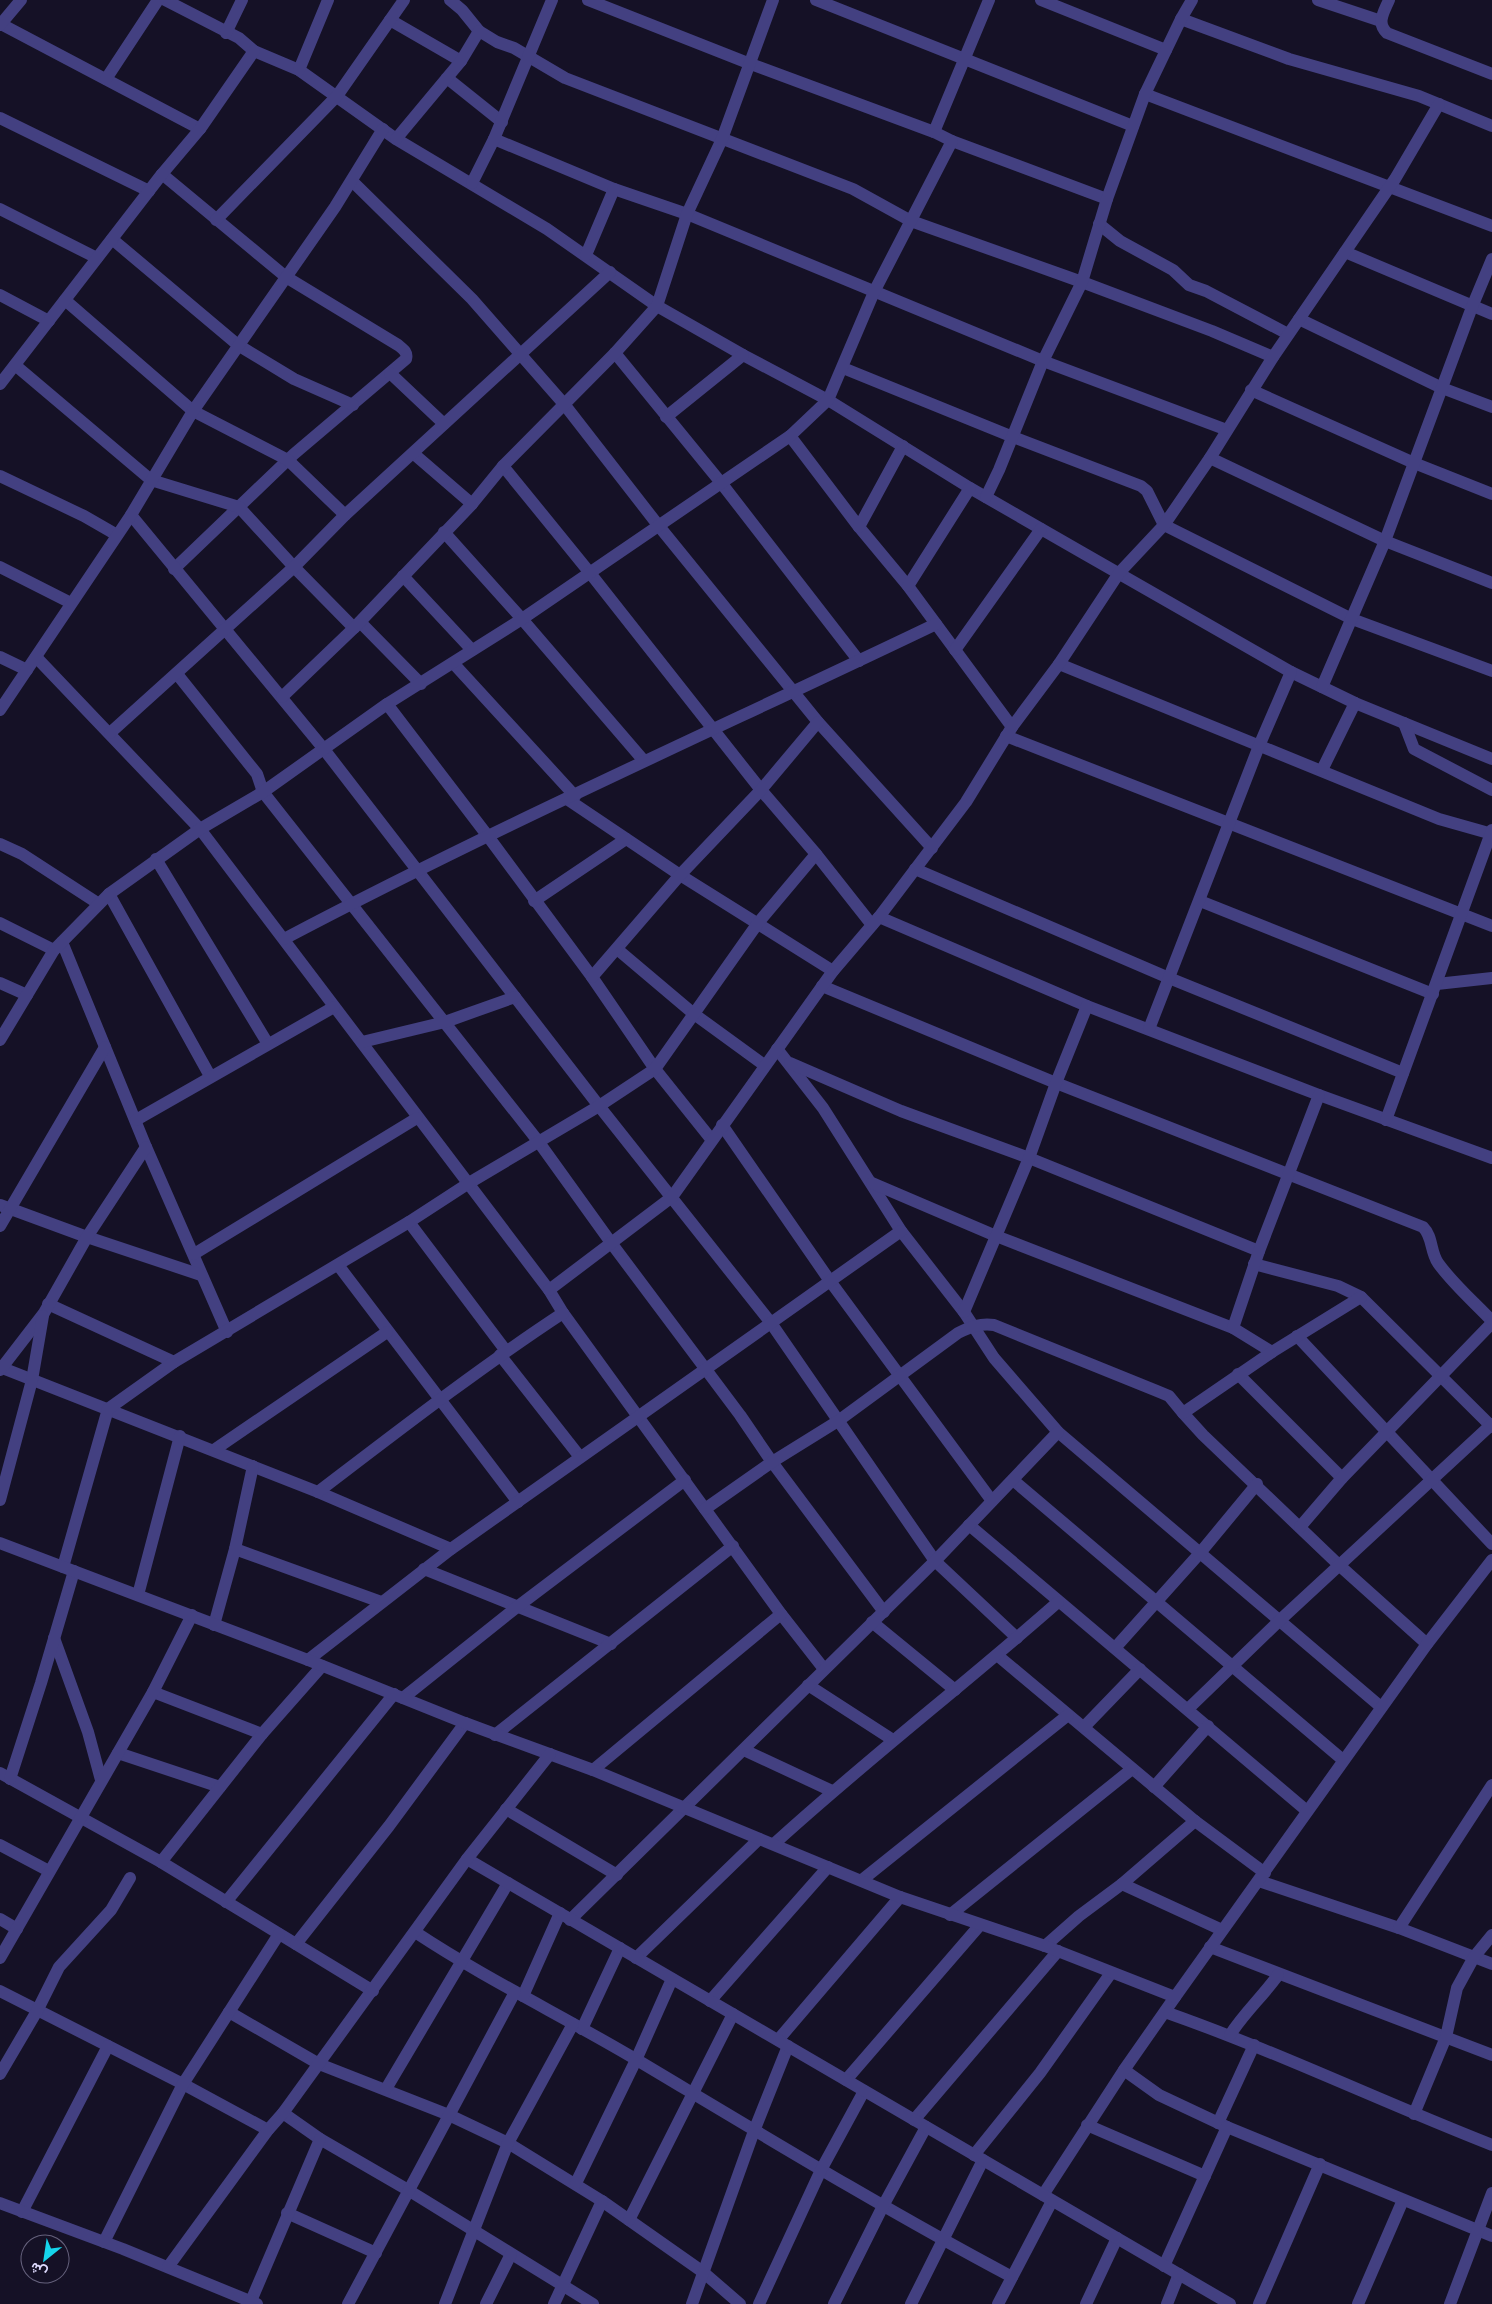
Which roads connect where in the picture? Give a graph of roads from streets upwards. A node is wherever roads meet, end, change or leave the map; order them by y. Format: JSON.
{"nodes":[{"id":1,"x":21,"y":0,"type":"edge"},
{"id":2,"x":158,"y":0,"type":"edge"},
{"id":3,"x":165,"y":0,"type":"edge"},
{"id":4,"x":242,"y":0,"type":"edge"},
{"id":5,"x":328,"y":0,"type":"edge"},
{"id":6,"x":404,"y":0,"type":"edge"},
{"id":7,"x":450,"y":0,"type":"edge"},
{"id":8,"x":552,"y":0,"type":"edge"},
{"id":9,"x":588,"y":0,"type":"edge"},
{"id":10,"x":773,"y":0,"type":"edge"},
{"id":11,"x":816,"y":0,"type":"edge"},
{"id":12,"x":990,"y":0,"type":"edge"},
{"id":13,"x":1041,"y":0,"type":"edge"},
{"id":14,"x":1318,"y":0,"type":"edge"},
{"id":15,"x":1389,"y":0,"type":"edge"},
{"id":16,"x":1187,"y":1,"type":"edge"},
{"id":17,"x":831,"y":2,"type":"edge"},
{"id":18,"x":180,"y":3,"type":"edge"},
{"id":19,"x":1181,"y":19,"type":"junction"},
{"id":20,"x":390,"y":20,"type":"junction"},
{"id":21,"x":1381,"y":21,"type":"junction"},
{"id":22,"x":0,"y":25,"type":"edge"},
{"id":23,"x":479,"y":30,"type":"junction"},
{"id":24,"x":226,"y":33,"type":"junction"},
{"id":25,"x":1166,"y":50,"type":"junction"},
{"id":26,"x":254,"y":51,"type":"junction"},
{"id":27,"x":529,"y":58,"type":"junction"},
{"id":28,"x":966,"y":58,"type":"junction"},
{"id":29,"x":461,"y":61,"type":"junction"},
{"id":30,"x":748,"y":64,"type":"junction"},
{"id":31,"x":299,"y":70,"type":"junction"},
{"id":32,"x":1492,"y":74,"type":"edge"},
{"id":33,"x":447,"y":78,"type":"junction"},
{"id":34,"x":106,"y":79,"type":"junction"},
{"id":35,"x":1145,"y":94,"type":"junction"},
{"id":36,"x":337,"y":96,"type":"junction"},
{"id":37,"x":1439,"y":104,"type":"junction"},
{"id":38,"x":0,"y":118,"type":"edge"},
{"id":39,"x":502,"y":122,"type":"junction"},
{"id":40,"x":1134,"y":126,"type":"junction"},
{"id":41,"x":1492,"y":126,"type":"edge"},
{"id":42,"x":200,"y":129,"type":"junction"},
{"id":43,"x":383,"y":129,"type":"junction"},
{"id":44,"x":934,"y":132,"type":"junction"},
{"id":45,"x":396,"y":139,"type":"junction"},
{"id":46,"x":494,"y":139,"type":"junction"},
{"id":47,"x":722,"y":140,"type":"junction"},
{"id":48,"x":952,"y":141,"type":"junction"},
{"id":49,"x":162,"y":174,"type":"junction"},
{"id":50,"x":352,"y":182,"type":"junction"},
{"id":51,"x":472,"y":183,"type":"junction"},
{"id":52,"x":1389,"y":185,"type":"junction"},
{"id":53,"x":614,"y":189,"type":"junction"},
{"id":54,"x":149,"y":191,"type":"junction"},
{"id":55,"x":1107,"y":200,"type":"junction"},
{"id":56,"x":0,"y":209,"type":"edge"},
{"id":57,"x":687,"y":214,"type":"junction"},
{"id":58,"x":216,"y":220,"type":"junction"},
{"id":59,"x":911,"y":221,"type":"junction"},
{"id":60,"x":1099,"y":224,"type":"junction"},
{"id":61,"x":1492,"y":226,"type":"edge"},
{"id":62,"x":112,"y":239,"type":"junction"},
{"id":63,"x":1345,"y":252,"type":"junction"},
{"id":64,"x":586,"y":255,"type":"junction"},
{"id":65,"x":97,"y":258,"type":"junction"},
{"id":66,"x":1492,"y":259,"type":"edge"},
{"id":67,"x":610,"y":272,"type":"junction"},
{"id":68,"x":286,"y":277,"type":"junction"},
{"id":69,"x":1082,"y":282,"type":"junction"},
{"id":70,"x":874,"y":292,"type":"junction"},
{"id":71,"x":0,"y":295,"type":"edge"},
{"id":72,"x":65,"y":300,"type":"junction"},
{"id":73,"x":657,"y":306,"type":"junction"},
{"id":74,"x":1472,"y":307,"type":"junction"},
{"id":75,"x":1492,"y":314,"type":"edge"},
{"id":76,"x":1299,"y":319,"type":"junction"},
{"id":77,"x":49,"y":321,"type":"junction"},
{"id":78,"x":1288,"y":334,"type":"junction"},
{"id":79,"x":238,"y":345,"type":"junction"},
{"id":80,"x":615,"y":353,"type":"junction"},
{"id":81,"x":519,"y":354,"type":"junction"},
{"id":82,"x":743,"y":355,"type":"junction"},
{"id":83,"x":1273,"y":357,"type":"junction"},
{"id":84,"x":1043,"y":361,"type":"junction"},
{"id":85,"x":15,"y":365,"type":"junction"},
{"id":86,"x":843,"y":368,"type":"junction"},
{"id":87,"x":390,"y":373,"type":"junction"},
{"id":88,"x":0,"y":384,"type":"edge"},
{"id":89,"x":1442,"y":388,"type":"junction"},
{"id":90,"x":1251,"y":390,"type":"junction"},
{"id":91,"x":828,"y":400,"type":"junction"},
{"id":92,"x":564,"y":404,"type":"junction"},
{"id":93,"x":352,"y":405,"type":"junction"},
{"id":94,"x":1492,"y":407,"type":"edge"},
{"id":95,"x":193,"y":411,"type":"junction"},
{"id":96,"x":666,"y":417,"type":"junction"},
{"id":97,"x":444,"y":424,"type":"junction"},
{"id":98,"x":1227,"y":430,"type":"junction"},
{"id":99,"x":790,"y":436,"type":"junction"},
{"id":100,"x":1013,"y":437,"type":"junction"},
{"id":101,"x":903,"y":446,"type":"junction"},
{"id":102,"x":414,"y":454,"type":"junction"},
{"id":103,"x":1210,"y":458,"type":"junction"},
{"id":104,"x":288,"y":460,"type":"junction"},
{"id":105,"x":1414,"y":463,"type":"junction"},
{"id":106,"x":503,"y":466,"type":"junction"},
{"id":107,"x":0,"y":476,"type":"edge"},
{"id":108,"x":151,"y":480,"type":"junction"},
{"id":109,"x":722,"y":484,"type":"junction"},
{"id":110,"x":970,"y":488,"type":"junction"},
{"id":111,"x":1492,"y":494,"type":"edge"},
{"id":112,"x":986,"y":497,"type":"junction"},
{"id":113,"x":472,"y":504,"type":"junction"},
{"id":114,"x":239,"y":507,"type":"junction"},
{"id":115,"x":131,"y":515,"type":"junction"},
{"id":116,"x":345,"y":515,"type":"junction"},
{"id":117,"x":658,"y":525,"type":"junction"},
{"id":118,"x":1164,"y":525,"type":"junction"},
{"id":119,"x":859,"y":528,"type":"junction"},
{"id":120,"x":1041,"y":528,"type":"junction"},
{"id":121,"x":444,"y":532,"type":"junction"},
{"id":122,"x":117,"y":536,"type":"junction"},
{"id":123,"x":1385,"y":541,"type":"junction"},
{"id":124,"x":0,"y":567,"type":"edge"},
{"id":125,"x":294,"y":567,"type":"junction"},
{"id":126,"x":174,"y":569,"type":"junction"},
{"id":127,"x":590,"y":573,"type":"junction"},
{"id":128,"x":1119,"y":573,"type":"junction"},
{"id":129,"x":403,"y":576,"type":"junction"},
{"id":130,"x":1492,"y":583,"type":"edge"},
{"id":131,"x":908,"y":586,"type":"junction"},
{"id":132,"x":71,"y":603,"type":"junction"},
{"id":133,"x":522,"y":619,"type":"junction"},
{"id":134,"x":1352,"y":619,"type":"junction"},
{"id":135,"x":936,"y":624,"type":"junction"},
{"id":136,"x":357,"y":625,"type":"junction"},
{"id":137,"x":224,"y":630,"type":"junction"},
{"id":138,"x":472,"y":650,"type":"junction"},
{"id":139,"x":955,"y":650,"type":"junction"},
{"id":140,"x":0,"y":657,"type":"edge"},
{"id":141,"x":36,"y":657,"type":"junction"},
{"id":142,"x":859,"y":661,"type":"junction"},
{"id":143,"x":454,"y":664,"type":"junction"},
{"id":144,"x":1059,"y":664,"type":"junction"},
{"id":145,"x":27,"y":670,"type":"junction"},
{"id":146,"x":1492,"y":671,"type":"edge"},
{"id":147,"x":1291,"y":672,"type":"junction"},
{"id":148,"x":177,"y":674,"type":"junction"},
{"id":149,"x":421,"y":684,"type":"junction"},
{"id":150,"x":1322,"y":687,"type":"junction"},
{"id":151,"x":794,"y":692,"type":"junction"},
{"id":152,"x":282,"y":697,"type":"junction"},
{"id":153,"x":1355,"y":703,"type":"junction"},
{"id":154,"x":387,"y":704,"type":"junction"},
{"id":155,"x":0,"y":710,"type":"edge"},
{"id":156,"x":818,"y":722,"type":"junction"},
{"id":157,"x":1404,"y":723,"type":"junction"},
{"id":158,"x":713,"y":728,"type":"junction"},
{"id":159,"x":1009,"y":732,"type":"junction"},
{"id":160,"x":110,"y":733,"type":"junction"},
{"id":161,"x":1259,"y":746,"type":"junction"},
{"id":162,"x":323,"y":748,"type":"junction"},
{"id":163,"x":1492,"y":759,"type":"edge"},
{"id":164,"x":644,"y":761,"type":"junction"},
{"id":165,"x":1322,"y":770,"type":"junction"},
{"id":166,"x":760,"y":790,"type":"junction"},
{"id":167,"x":1492,"y":790,"type":"edge"},
{"id":168,"x":262,"y":792,"type":"junction"},
{"id":169,"x":571,"y":798,"type":"junction"},
{"id":170,"x":1230,"y":823,"type":"junction"},
{"id":171,"x":200,"y":829,"type":"junction"},
{"id":172,"x":1492,"y":832,"type":"edge"},
{"id":173,"x":487,"y":835,"type":"junction"},
{"id":174,"x":626,"y":839,"type":"junction"},
{"id":175,"x":0,"y":844,"type":"edge"},
{"id":176,"x":932,"y":848,"type":"junction"},
{"id":177,"x":816,"y":854,"type":"junction"},
{"id":178,"x":156,"y":859,"type":"junction"},
{"id":179,"x":915,"y":869,"type":"junction"},
{"id":180,"x":417,"y":872,"type":"junction"},
{"id":181,"x":680,"y":875,"type":"junction"},
{"id":182,"x":109,"y":894,"type":"junction"},
{"id":183,"x":534,"y":901,"type":"junction"},
{"id":184,"x":1200,"y":901,"type":"junction"},
{"id":185,"x":100,"y":904,"type":"junction"},
{"id":186,"x":350,"y":904,"type":"junction"},
{"id":187,"x":1462,"y":915,"type":"junction"},
{"id":188,"x":875,"y":921,"type":"junction"},
{"id":189,"x":0,"y":923,"type":"edge"},
{"id":190,"x":758,"y":923,"type":"junction"},
{"id":191,"x":1492,"y":926,"type":"edge"},
{"id":192,"x":284,"y":938,"type":"junction"},
{"id":193,"x":58,"y":946,"type":"junction"},
{"id":194,"x":617,"y":949,"type":"junction"},
{"id":195,"x":833,"y":971,"type":"junction"},
{"id":196,"x":592,"y":977,"type":"junction"},
{"id":197,"x":1169,"y":978,"type":"junction"},
{"id":198,"x":1492,"y":978,"type":"edge"},
{"id":199,"x":0,"y":983,"type":"edge"},
{"id":200,"x":822,"y":986,"type":"junction"},
{"id":201,"x":1435,"y":989,"type":"junction"},
{"id":202,"x":27,"y":995,"type":"junction"},
{"id":203,"x":515,"y":998,"type":"junction"},
{"id":204,"x":1087,"y":1006,"type":"junction"},
{"id":205,"x":334,"y":1007,"type":"junction"},
{"id":206,"x":694,"y":1014,"type":"junction"},
{"id":207,"x":445,"y":1022,"type":"junction"},
{"id":208,"x":1149,"y":1029,"type":"junction"},
{"id":209,"x":0,"y":1040,"type":"edge"},
{"id":210,"x":362,"y":1042,"type":"junction"},
{"id":211,"x":268,"y":1044,"type":"junction"},
{"id":212,"x":105,"y":1047,"type":"junction"},
{"id":213,"x":777,"y":1049,"type":"junction"},
{"id":214,"x":789,"y":1062,"type":"junction"},
{"id":215,"x":764,"y":1066,"type":"junction"},
{"id":216,"x":655,"y":1069,"type":"junction"},
{"id":217,"x":1403,"y":1073,"type":"junction"},
{"id":218,"x":210,"y":1076,"type":"junction"},
{"id":219,"x":1056,"y":1082,"type":"junction"},
{"id":220,"x":1319,"y":1096,"type":"junction"},
{"id":221,"x":598,"y":1106,"type":"junction"},
{"id":222,"x":417,"y":1118,"type":"junction"},
{"id":223,"x":136,"y":1120,"type":"junction"},
{"id":224,"x":1386,"y":1120,"type":"junction"},
{"id":225,"x":722,"y":1125,"type":"junction"},
{"id":226,"x":712,"y":1139,"type":"junction"},
{"id":227,"x":538,"y":1141,"type":"junction"},
{"id":228,"x":146,"y":1147,"type":"junction"},
{"id":229,"x":1029,"y":1158,"type":"junction"},
{"id":230,"x":1492,"y":1158,"type":"edge"},
{"id":231,"x":1289,"y":1174,"type":"junction"},
{"id":232,"x":469,"y":1183,"type":"junction"},
{"id":233,"x":872,"y":1184,"type":"junction"},
{"id":234,"x":672,"y":1197,"type":"junction"},
{"id":235,"x":5,"y":1207,"type":"edge"},
{"id":236,"x":410,"y":1222,"type":"junction"},
{"id":237,"x":0,"y":1226,"type":"edge"},
{"id":238,"x":901,"y":1231,"type":"junction"},
{"id":239,"x":996,"y":1236,"type":"junction"},
{"id":240,"x":88,"y":1237,"type":"junction"},
{"id":241,"x":612,"y":1244,"type":"junction"},
{"id":242,"x":1259,"y":1251,"type":"junction"},
{"id":243,"x":194,"y":1254,"type":"junction"},
{"id":244,"x":1254,"y":1264,"type":"junction"},
{"id":245,"x":338,"y":1265,"type":"junction"},
{"id":246,"x":201,"y":1274,"type":"junction"},
{"id":247,"x":830,"y":1281,"type":"junction"},
{"id":248,"x":549,"y":1290,"type":"junction"},
{"id":249,"x":1361,"y":1297,"type":"junction"},
{"id":250,"x":46,"y":1308,"type":"junction"},
{"id":251,"x":964,"y":1312,"type":"junction"},
{"id":252,"x":563,"y":1313,"type":"junction"},
{"id":253,"x":1492,"y":1322,"type":"edge"},
{"id":254,"x":771,"y":1323,"type":"junction"},
{"id":255,"x":972,"y":1326,"type":"junction"},
{"id":256,"x":1233,"y":1328,"type":"junction"},
{"id":257,"x":227,"y":1332,"type":"junction"},
{"id":258,"x":387,"y":1332,"type":"junction"},
{"id":259,"x":1297,"y":1336,"type":"junction"},
{"id":260,"x":1272,"y":1352,"type":"junction"},
{"id":261,"x":503,"y":1353,"type":"junction"},
{"id":262,"x":174,"y":1362,"type":"junction"},
{"id":263,"x":1,"y":1368,"type":"edge"},
{"id":264,"x":705,"y":1368,"type":"junction"},
{"id":265,"x":1238,"y":1374,"type":"junction"},
{"id":266,"x":900,"y":1376,"type":"junction"},
{"id":267,"x":1441,"y":1377,"type":"junction"},
{"id":268,"x":32,"y":1380,"type":"junction"},
{"id":269,"x":440,"y":1399,"type":"junction"},
{"id":270,"x":108,"y":1409,"type":"junction"},
{"id":271,"x":1183,"y":1413,"type":"junction"},
{"id":272,"x":638,"y":1416,"type":"junction"},
{"id":273,"x":838,"y":1421,"type":"junction"},
{"id":274,"x":1492,"y":1426,"type":"edge"},
{"id":275,"x":1058,"y":1432,"type":"junction"},
{"id":276,"x":1388,"y":1432,"type":"junction"},
{"id":277,"x":180,"y":1436,"type":"junction"},
{"id":278,"x":214,"y":1450,"type":"junction"},
{"id":279,"x":580,"y":1457,"type":"junction"},
{"id":280,"x":772,"y":1462,"type":"junction"},
{"id":281,"x":253,"y":1466,"type":"junction"},
{"id":282,"x":1342,"y":1478,"type":"junction"},
{"id":283,"x":685,"y":1480,"type":"junction"},
{"id":284,"x":1013,"y":1480,"type":"junction"},
{"id":285,"x":1434,"y":1480,"type":"junction"},
{"id":286,"x":1257,"y":1484,"type":"junction"},
{"id":287,"x":318,"y":1492,"type":"junction"},
{"id":288,"x":0,"y":1500,"type":"edge"},
{"id":289,"x":992,"y":1501,"type":"junction"},
{"id":290,"x":518,"y":1502,"type":"junction"},
{"id":291,"x":705,"y":1509,"type":"junction"},
{"id":292,"x":969,"y":1525,"type":"junction"},
{"id":293,"x":1300,"y":1527,"type":"junction"},
{"id":294,"x":0,"y":1543,"type":"edge"},
{"id":295,"x":1492,"y":1544,"type":"edge"},
{"id":296,"x":733,"y":1546,"type":"junction"},
{"id":297,"x":235,"y":1549,"type":"junction"},
{"id":298,"x":451,"y":1549,"type":"junction"},
{"id":299,"x":1200,"y":1553,"type":"junction"},
{"id":300,"x":1492,"y":1560,"type":"edge"},
{"id":301,"x":935,"y":1561,"type":"junction"},
{"id":302,"x":1340,"y":1566,"type":"junction"},
{"id":303,"x":68,"y":1569,"type":"junction"},
{"id":304,"x":424,"y":1569,"type":"junction"},
{"id":305,"x":138,"y":1595,"type":"junction"},
{"id":306,"x":381,"y":1602,"type":"junction"},
{"id":307,"x":1058,"y":1602,"type":"junction"},
{"id":308,"x":1156,"y":1602,"type":"junction"},
{"id":309,"x":517,"y":1607,"type":"junction"},
{"id":310,"x":884,"y":1612,"type":"junction"},
{"id":311,"x":780,"y":1614,"type":"junction"},
{"id":312,"x":192,"y":1615,"type":"junction"},
{"id":313,"x":872,"y":1622,"type":"junction"},
{"id":314,"x":1278,"y":1622,"type":"junction"},
{"id":315,"x":214,"y":1625,"type":"junction"},
{"id":316,"x":54,"y":1638,"type":"junction"},
{"id":317,"x":1017,"y":1638,"type":"junction"},
{"id":318,"x":611,"y":1644,"type":"junction"},
{"id":319,"x":1427,"y":1644,"type":"junction"},
{"id":320,"x":1115,"y":1648,"type":"junction"},
{"id":321,"x":997,"y":1655,"type":"junction"},
{"id":322,"x":308,"y":1660,"type":"junction"},
{"id":323,"x":322,"y":1666,"type":"junction"},
{"id":324,"x":1231,"y":1666,"type":"junction"},
{"id":325,"x":824,"y":1669,"type":"junction"},
{"id":326,"x":1140,"y":1669,"type":"junction"},
{"id":327,"x":808,"y":1685,"type":"junction"},
{"id":328,"x":955,"y":1690,"type":"junction"},
{"id":329,"x":153,"y":1692,"type":"junction"},
{"id":330,"x":399,"y":1696,"type":"junction"},
{"id":331,"x":1381,"y":1707,"type":"junction"},
{"id":332,"x":1188,"y":1709,"type":"junction"},
{"id":333,"x":1068,"y":1715,"type":"junction"},
{"id":334,"x":465,"y":1724,"type":"junction"},
{"id":335,"x":1208,"y":1726,"type":"junction"},
{"id":336,"x":1084,"y":1727,"type":"junction"},
{"id":337,"x":262,"y":1734,"type":"junction"},
{"id":338,"x":495,"y":1735,"type":"junction"},
{"id":339,"x":893,"y":1740,"type":"junction"},
{"id":340,"x":744,"y":1750,"type":"junction"},
{"id":341,"x":118,"y":1753,"type":"junction"},
{"id":342,"x":550,"y":1754,"type":"junction"},
{"id":343,"x":1342,"y":1760,"type":"junction"},
{"id":344,"x":1132,"y":1769,"type":"junction"},
{"id":345,"x":593,"y":1770,"type":"junction"},
{"id":346,"x":5,"y":1776,"type":"edge"},
{"id":347,"x":101,"y":1780,"type":"junction"},
{"id":348,"x":1492,"y":1785,"type":"edge"},
{"id":349,"x":220,"y":1787,"type":"junction"},
{"id":350,"x":1154,"y":1787,"type":"junction"},
{"id":351,"x":832,"y":1791,"type":"junction"},
{"id":352,"x":686,"y":1808,"type":"junction"},
{"id":353,"x":506,"y":1809,"type":"junction"},
{"id":354,"x":1307,"y":1811,"type":"junction"},
{"id":355,"x":79,"y":1818,"type":"junction"},
{"id":356,"x":1195,"y":1821,"type":"junction"},
{"id":357,"x":759,"y":1839,"type":"junction"},
{"id":358,"x":774,"y":1844,"type":"junction"},
{"id":359,"x":0,"y":1846,"type":"edge"},
{"id":360,"x":467,"y":1859,"type":"junction"},
{"id":361,"x":160,"y":1862,"type":"junction"},
{"id":362,"x":828,"y":1867,"type":"junction"},
{"id":363,"x":49,"y":1871,"type":"junction"},
{"id":364,"x":617,"y":1875,"type":"junction"},
{"id":365,"x":1262,"y":1877,"type":"junction"},
{"id":366,"x":130,"y":1878,"type":"dead end"},
{"id":367,"x":862,"y":1880,"type":"junction"},
{"id":368,"x":508,"y":1883,"type":"junction"},
{"id":369,"x":1122,"y":1884,"type":"junction"},
{"id":370,"x":900,"y":1897,"type":"junction"},
{"id":371,"x":226,"y":1902,"type":"junction"},
{"id":372,"x":950,"y":1915,"type":"junction"},
{"id":373,"x":565,"y":1916,"type":"junction"},
{"id":374,"x":0,"y":1919,"type":"edge"},
{"id":375,"x":980,"y":1925,"type":"junction"},
{"id":376,"x":17,"y":1928,"type":"junction"},
{"id":377,"x":1399,"y":1928,"type":"junction"},
{"id":378,"x":1222,"y":1930,"type":"junction"},
{"id":379,"x":415,"y":1932,"type":"junction"},
{"id":380,"x":279,"y":1934,"type":"junction"},
{"id":381,"x":1492,"y":1935,"type":"edge"},
{"id":382,"x":296,"y":1944,"type":"junction"},
{"id":383,"x":1044,"y":1946,"type":"junction"},
{"id":384,"x":1210,"y":1947,"type":"junction"},
{"id":385,"x":620,"y":1948,"type":"junction"},
{"id":386,"x":1058,"y":1951,"type":"junction"},
{"id":387,"x":1474,"y":1957,"type":"junction"},
{"id":388,"x":0,"y":1958,"type":"edge"},
{"id":389,"x":636,"y":1958,"type":"junction"},
{"id":390,"x":462,"y":1963,"type":"junction"},
{"id":391,"x":1492,"y":1964,"type":"edge"},
{"id":392,"x":1110,"y":1973,"type":"junction"},
{"id":393,"x":1278,"y":1974,"type":"junction"},
{"id":394,"x":672,"y":1979,"type":"junction"},
{"id":395,"x":0,"y":1991,"type":"edge"},
{"id":396,"x":373,"y":1991,"type":"junction"},
{"id":397,"x":519,"y":1994,"type":"junction"},
{"id":398,"x":1175,"y":1997,"type":"junction"},
{"id":399,"x":710,"y":2001,"type":"junction"},
{"id":400,"x":37,"y":2011,"type":"junction"},
{"id":401,"x":229,"y":2012,"type":"junction"},
{"id":402,"x":1165,"y":2012,"type":"junction"},
{"id":403,"x":733,"y":2014,"type":"junction"},
{"id":404,"x":578,"y":2027,"type":"junction"},
{"id":405,"x":1230,"y":2035,"type":"junction"},
{"id":406,"x":1446,"y":2037,"type":"junction"},
{"id":407,"x":783,"y":2043,"type":"junction"},
{"id":408,"x":1254,"y":2045,"type":"junction"},
{"id":409,"x":108,"y":2046,"type":"junction"},
{"id":410,"x":1492,"y":2055,"type":"edge"},
{"id":411,"x":636,"y":2060,"type":"junction"},
{"id":412,"x":319,"y":2064,"type":"junction"},
{"id":413,"x":1124,"y":2070,"type":"junction"},
{"id":414,"x":0,"y":2074,"type":"edge"},
{"id":415,"x":846,"y":2080,"type":"junction"},
{"id":416,"x":183,"y":2084,"type":"junction"},
{"id":417,"x":386,"y":2089,"type":"junction"},
{"id":418,"x":864,"y":2091,"type":"junction"},
{"id":419,"x":692,"y":2094,"type":"junction"},
{"id":420,"x":283,"y":2114,"type":"junction"},
{"id":421,"x":1414,"y":2114,"type":"junction"},
{"id":422,"x":449,"y":2115,"type":"junction"},
{"id":423,"x":914,"y":2120,"type":"junction"},
{"id":424,"x":1087,"y":2125,"type":"junction"},
{"id":425,"x":1222,"y":2125,"type":"junction"},
{"id":426,"x":926,"y":2127,"type":"junction"},
{"id":427,"x":268,"y":2130,"type":"junction"},
{"id":428,"x":754,"y":2131,"type":"junction"},
{"id":429,"x":320,"y":2139,"type":"junction"},
{"id":430,"x":508,"y":2143,"type":"junction"},
{"id":431,"x":1492,"y":2145,"type":"edge"},
{"id":432,"x":979,"y":2157,"type":"junction"},
{"id":433,"x":1320,"y":2164,"type":"junction"},
{"id":434,"x":821,"y":2170,"type":"junction"},
{"id":435,"x":1205,"y":2176,"type":"junction"},
{"id":436,"x":576,"y":2184,"type":"junction"},
{"id":437,"x":408,"y":2190,"type":"junction"},
{"id":438,"x":1492,"y":2194,"type":"edge"},
{"id":439,"x":1048,"y":2198,"type":"junction"},
{"id":440,"x":1403,"y":2200,"type":"junction"},
{"id":441,"x":602,"y":2201,"type":"junction"},
{"id":442,"x":0,"y":2203,"type":"edge"},
{"id":443,"x":883,"y":2206,"type":"junction"},
{"id":444,"x":22,"y":2212,"type":"junction"},
{"id":445,"x":287,"y":2213,"type":"junction"},
{"id":446,"x":629,"y":2220,"type":"junction"},
{"id":447,"x":1479,"y":2231,"type":"junction"},
{"id":448,"x":475,"y":2232,"type":"junction"},
{"id":449,"x":1492,"y":2236,"type":"edge"},
{"id":450,"x":1116,"y":2238,"type":"junction"},
{"id":451,"x":942,"y":2240,"type":"junction"},
{"id":452,"x":104,"y":2242,"type":"junction"},
{"id":453,"x":376,"y":2253,"type":"junction"},
{"id":454,"x":511,"y":2254,"type":"junction"},
{"id":455,"x":1164,"y":2266,"type":"junction"},
{"id":456,"x":168,"y":2267,"type":"junction"},
{"id":457,"x":703,"y":2272,"type":"junction"},
{"id":458,"x":1179,"y":2274,"type":"junction"},
{"id":459,"x":1012,"y":2277,"type":"junction"},
{"id":460,"x":562,"y":2285,"type":"junction"},
{"id":461,"x":248,"y":2302,"type":"edge"},
{"id":462,"x":348,"y":2304,"type":"edge"},
{"id":463,"x":445,"y":2304,"type":"edge"},
{"id":464,"x":486,"y":2304,"type":"edge"},
{"id":465,"x":554,"y":2304,"type":"edge"},
{"id":466,"x":593,"y":2304,"type":"edge"},
{"id":467,"x":692,"y":2304,"type":"edge"},
{"id":468,"x":740,"y":2304,"type":"edge"},
{"id":469,"x":759,"y":2304,"type":"edge"},
{"id":470,"x":834,"y":2304,"type":"edge"},
{"id":471,"x":911,"y":2304,"type":"edge"},
{"id":472,"x":998,"y":2304,"type":"edge"},
{"id":473,"x":1086,"y":2304,"type":"edge"},
{"id":474,"x":1167,"y":2304,"type":"edge"},
{"id":475,"x":1230,"y":2304,"type":"edge"},
{"id":476,"x":1259,"y":2304,"type":"edge"},
{"id":477,"x":1358,"y":2304,"type":"edge"},
{"id":478,"x":1450,"y":2304,"type":"edge"}],
"edges":[{"from":1,"to":22,"type":"street"},
{"from":2,"to":34,"type":"street"},
{"from":3,"to":18,"type":"street"},
{"from":4,"to":24,"type":"street"},
{"from":5,"to":31,"type":"street"},
{"from":6,"to":20,"type":"street"},
{"from":7,"to":23,"type":"street"},
{"from":8,"to":27,"type":"street"},
{"from":9,"to":30,"type":"street"},
{"from":10,"to":30,"type":"street"},
{"from":11,"to":17,"type":"street"},
{"from":12,"to":28,"type":"street"},
{"from":13,"to":25,"type":"street"},
{"from":14,"to":21,"type":"street"},
{"from":15,"to":21,"type":"street"},
{"from":16,"to":19,"type":"street"},
{"from":17,"to":28,"type":"street"},
{"from":18,"to":24,"type":"street"},
{"from":19,"to":25,"type":"street"},
{"from":19,"to":37,"type":"street"},
{"from":20,"to":29,"type":"street"},
{"from":20,"to":36,"type":"street"},
{"from":21,"to":32,"type":"street"},
{"from":22,"to":34,"type":"street"},
{"from":23,"to":27,"type":"street"},
{"from":23,"to":29,"type":"street"},
{"from":24,"to":26,"type":"street"},
{"from":25,"to":35,"type":"street"},
{"from":26,"to":31,"type":"street"},
{"from":26,"to":42,"type":"street"},
{"from":27,"to":39,"type":"street"},
{"from":27,"to":47,"type":"street"},
{"from":28,"to":40,"type":"street"},
{"from":28,"to":44,"type":"street"},
{"from":29,"to":33,"type":"street"},
{"from":30,"to":44,"type":"street"},
{"from":30,"to":47,"type":"street"},
{"from":31,"to":36,"type":"street"},
{"from":33,"to":39,"type":"street"},
{"from":33,"to":45,"type":"street"},
{"from":34,"to":42,"type":"street"},
{"from":35,"to":40,"type":"street"},
{"from":35,"to":52,"type":"street"},
{"from":36,"to":43,"type":"street"},
{"from":36,"to":58,"type":"street"},
{"from":37,"to":41,"type":"street"},
{"from":37,"to":52,"type":"street"},
{"from":38,"to":54,"type":"street"},
{"from":39,"to":46,"type":"street"},
{"from":40,"to":55,"type":"street"},
{"from":42,"to":49,"type":"street"},
{"from":43,"to":45,"type":"street"},
{"from":43,"to":50,"type":"street"},
{"from":44,"to":48,"type":"street"},
{"from":45,"to":51,"type":"street"},
{"from":46,"to":51,"type":"street"},
{"from":46,"to":53,"type":"street"},
{"from":47,"to":57,"type":"street"},
{"from":47,"to":59,"type":"street"},
{"from":48,"to":55,"type":"street"},
{"from":48,"to":59,"type":"street"},
{"from":49,"to":54,"type":"street"},
{"from":49,"to":58,"type":"street"},
{"from":50,"to":68,"type":"street"},
{"from":50,"to":81,"type":"street"},
{"from":51,"to":64,"type":"street"},
{"from":52,"to":61,"type":"street"},
{"from":52,"to":63,"type":"street"},
{"from":53,"to":57,"type":"street"},
{"from":53,"to":64,"type":"street"},
{"from":54,"to":62,"type":"street"},
{"from":55,"to":60,"type":"street"},
{"from":56,"to":65,"type":"street"},
{"from":57,"to":70,"type":"street"},
{"from":57,"to":73,"type":"street"},
{"from":58,"to":68,"type":"street"},
{"from":59,"to":69,"type":"street"},
{"from":59,"to":70,"type":"street"},
{"from":60,"to":69,"type":"street"},
{"from":60,"to":78,"type":"street"},
{"from":62,"to":65,"type":"street"},
{"from":62,"to":79,"type":"street"},
{"from":63,"to":74,"type":"street"},
{"from":63,"to":76,"type":"street"},
{"from":64,"to":67,"type":"street"},
{"from":65,"to":72,"type":"street"},
{"from":66,"to":74,"type":"street"},
{"from":67,"to":73,"type":"street"},
{"from":67,"to":81,"type":"street"},
{"from":68,"to":79,"type":"street"},
{"from":68,"to":87,"type":"street"},
{"from":69,"to":83,"type":"street"},
{"from":69,"to":84,"type":"street"},
{"from":70,"to":84,"type":"street"},
{"from":70,"to":86,"type":"street"},
{"from":71,"to":77,"type":"street"},
{"from":72,"to":77,"type":"street"},
{"from":72,"to":95,"type":"street"},
{"from":73,"to":80,"type":"street"},
{"from":73,"to":82,"type":"street"},
{"from":74,"to":75,"type":"street"},
{"from":74,"to":89,"type":"street"},
{"from":76,"to":78,"type":"street"},
{"from":76,"to":89,"type":"street"},
{"from":77,"to":85,"type":"street"},
{"from":78,"to":83,"type":"street"},
{"from":79,"to":93,"type":"street"},
{"from":79,"to":95,"type":"street"},
{"from":80,"to":92,"type":"street"},
{"from":80,"to":96,"type":"street"},
{"from":81,"to":92,"type":"street"},
{"from":81,"to":97,"type":"street"},
{"from":82,"to":91,"type":"street"},
{"from":82,"to":96,"type":"street"},
{"from":83,"to":90,"type":"street"},
{"from":84,"to":98,"type":"street"},
{"from":84,"to":100,"type":"street"},
{"from":85,"to":88,"type":"street"},
{"from":85,"to":108,"type":"street"},
{"from":86,"to":91,"type":"street"},
{"from":86,"to":100,"type":"street"},
{"from":87,"to":93,"type":"street"},
{"from":87,"to":97,"type":"street"},
{"from":89,"to":94,"type":"street"},
{"from":89,"to":105,"type":"street"},
{"from":90,"to":98,"type":"street"},
{"from":90,"to":105,"type":"street"},
{"from":91,"to":99,"type":"street"},
{"from":91,"to":101,"type":"street"},
{"from":92,"to":106,"type":"street"},
{"from":92,"to":117,"type":"street"},
{"from":93,"to":104,"type":"street"},
{"from":95,"to":104,"type":"street"},
{"from":95,"to":108,"type":"street"},
{"from":96,"to":109,"type":"street"},
{"from":97,"to":102,"type":"street"},
{"from":98,"to":103,"type":"street"},
{"from":99,"to":109,"type":"street"},
{"from":99,"to":119,"type":"street"},
{"from":100,"to":112,"type":"street"},
{"from":100,"to":118,"type":"street"},
{"from":101,"to":110,"type":"street"},
{"from":101,"to":119,"type":"street"},
{"from":102,"to":113,"type":"street"},
{"from":102,"to":116,"type":"street"},
{"from":103,"to":118,"type":"street"},
{"from":103,"to":123,"type":"street"},
{"from":104,"to":114,"type":"street"},
{"from":104,"to":116,"type":"street"},
{"from":105,"to":111,"type":"street"},
{"from":105,"to":123,"type":"street"},
{"from":106,"to":113,"type":"street"},
{"from":106,"to":127,"type":"street"},
{"from":107,"to":122,"type":"street"},
{"from":108,"to":114,"type":"street"},
{"from":108,"to":115,"type":"street"},
{"from":109,"to":117,"type":"street"},
{"from":109,"to":142,"type":"street"},
{"from":110,"to":112,"type":"street"},
{"from":110,"to":131,"type":"street"},
{"from":112,"to":120,"type":"street"},
{"from":113,"to":121,"type":"street"},
{"from":114,"to":125,"type":"street"},
{"from":114,"to":126,"type":"street"},
{"from":115,"to":122,"type":"street"},
{"from":115,"to":126,"type":"street"},
{"from":116,"to":125,"type":"street"},
{"from":117,"to":127,"type":"street"},
{"from":117,"to":151,"type":"street"},
{"from":118,"to":128,"type":"street"},
{"from":118,"to":134,"type":"street"},
{"from":119,"to":131,"type":"street"},
{"from":120,"to":128,"type":"street"},
{"from":120,"to":139,"type":"street"},
{"from":121,"to":129,"type":"street"},
{"from":121,"to":133,"type":"street"},
{"from":122,"to":132,"type":"street"},
{"from":123,"to":130,"type":"street"},
{"from":123,"to":134,"type":"street"},
{"from":124,"to":132,"type":"street"},
{"from":125,"to":136,"type":"street"},
{"from":125,"to":137,"type":"street"},
{"from":126,"to":137,"type":"street"},
{"from":127,"to":133,"type":"street"},
{"from":127,"to":158,"type":"street"},
{"from":128,"to":144,"type":"street"},
{"from":128,"to":147,"type":"street"},
{"from":129,"to":136,"type":"street"},
{"from":129,"to":138,"type":"street"},
{"from":131,"to":135,"type":"street"},
{"from":132,"to":141,"type":"street"},
{"from":133,"to":138,"type":"street"},
{"from":133,"to":164,"type":"street"},
{"from":134,"to":146,"type":"street"},
{"from":134,"to":150,"type":"street"},
{"from":135,"to":139,"type":"street"},
{"from":135,"to":142,"type":"street"},
{"from":136,"to":149,"type":"street"},
{"from":136,"to":152,"type":"street"},
{"from":137,"to":148,"type":"street"},
{"from":137,"to":152,"type":"street"},
{"from":138,"to":143,"type":"street"},
{"from":139,"to":159,"type":"street"},
{"from":140,"to":145,"type":"street"},
{"from":141,"to":145,"type":"street"},
{"from":141,"to":160,"type":"street"},
{"from":142,"to":151,"type":"street"},
{"from":143,"to":149,"type":"street"},
{"from":143,"to":169,"type":"street"},
{"from":144,"to":159,"type":"street"},
{"from":144,"to":161,"type":"street"},
{"from":145,"to":155,"type":"street"},
{"from":147,"to":150,"type":"street"},
{"from":147,"to":161,"type":"street"},
{"from":148,"to":160,"type":"street"},
{"from":148,"to":168,"type":"street"},
{"from":149,"to":154,"type":"street"},
{"from":150,"to":153,"type":"street"},
{"from":151,"to":156,"type":"street"},
{"from":151,"to":158,"type":"street"},
{"from":152,"to":162,"type":"street"},
{"from":153,"to":157,"type":"street"},
{"from":153,"to":165,"type":"street"},
{"from":154,"to":162,"type":"street"},
{"from":154,"to":173,"type":"street"},
{"from":156,"to":166,"type":"street"},
{"from":156,"to":176,"type":"street"},
{"from":157,"to":163,"type":"street"},
{"from":157,"to":167,"type":"street"},
{"from":158,"to":164,"type":"street"},
{"from":158,"to":166,"type":"street"},
{"from":159,"to":170,"type":"street"},
{"from":159,"to":176,"type":"street"},
{"from":160,"to":171,"type":"street"},
{"from":161,"to":165,"type":"street"},
{"from":161,"to":170,"type":"street"},
{"from":162,"to":168,"type":"street"},
{"from":162,"to":180,"type":"street"},
{"from":164,"to":169,"type":"street"},
{"from":165,"to":172,"type":"street"},
{"from":166,"to":177,"type":"street"},
{"from":166,"to":181,"type":"street"},
{"from":168,"to":171,"type":"street"},
{"from":168,"to":186,"type":"street"},
{"from":169,"to":173,"type":"street"},
{"from":169,"to":174,"type":"street"},
{"from":170,"to":184,"type":"street"},
{"from":170,"to":187,"type":"street"},
{"from":171,"to":178,"type":"street"},
{"from":171,"to":192,"type":"street"},
{"from":172,"to":187,"type":"street"},
{"from":173,"to":180,"type":"street"},
{"from":173,"to":183,"type":"street"},
{"from":174,"to":181,"type":"street"},
{"from":174,"to":183,"type":"street"},
{"from":175,"to":185,"type":"street"},
{"from":176,"to":179,"type":"street"},
{"from":177,"to":188,"type":"street"},
{"from":177,"to":190,"type":"street"},
{"from":178,"to":182,"type":"street"},
{"from":178,"to":211,"type":"street"},
{"from":179,"to":188,"type":"street"},
{"from":179,"to":197,"type":"street"},
{"from":180,"to":186,"type":"street"},
{"from":180,"to":203,"type":"street"},
{"from":181,"to":190,"type":"street"},
{"from":181,"to":194,"type":"street"},
{"from":182,"to":185,"type":"street"},
{"from":182,"to":218,"type":"street"},
{"from":183,"to":196,"type":"street"},
{"from":184,"to":197,"type":"street"},
{"from":184,"to":201,"type":"street"},
{"from":185,"to":193,"type":"street"},
{"from":186,"to":192,"type":"street"},
{"from":186,"to":207,"type":"street"},
{"from":187,"to":191,"type":"street"},
{"from":187,"to":201,"type":"street"},
{"from":188,"to":195,"type":"street"},
{"from":188,"to":204,"type":"street"},
{"from":189,"to":193,"type":"street"},
{"from":190,"to":195,"type":"street"},
{"from":190,"to":206,"type":"street"},
{"from":192,"to":205,"type":"street"},
{"from":193,"to":202,"type":"street"},
{"from":193,"to":212,"type":"street"},
{"from":194,"to":196,"type":"street"},
{"from":194,"to":206,"type":"street"},
{"from":195,"to":200,"type":"street"},
{"from":196,"to":216,"type":"street"},
{"from":197,"to":208,"type":"street"},
{"from":197,"to":217,"type":"street"},
{"from":198,"to":201,"type":"street"},
{"from":199,"to":202,"type":"street"},
{"from":200,"to":213,"type":"street"},
{"from":200,"to":219,"type":"street"},
{"from":201,"to":217,"type":"street"},
{"from":202,"to":209,"type":"street"},
{"from":203,"to":207,"type":"street"},
{"from":203,"to":221,"type":"street"},
{"from":204,"to":208,"type":"street"},
{"from":204,"to":219,"type":"street"},
{"from":205,"to":210,"type":"street"},
{"from":205,"to":211,"type":"street"},
{"from":206,"to":215,"type":"street"},
{"from":206,"to":216,"type":"street"},
{"from":207,"to":210,"type":"street"},
{"from":207,"to":227,"type":"street"},
{"from":208,"to":220,"type":"street"},
{"from":210,"to":222,"type":"street"},
{"from":211,"to":218,"type":"street"},
{"from":212,"to":223,"type":"street"},
{"from":212,"to":235,"type":"street"},
{"from":213,"to":214,"type":"street"},
{"from":213,"to":215,"type":"street"},
{"from":214,"to":229,"type":"street"},
{"from":214,"to":233,"type":"street"},
{"from":215,"to":225,"type":"street"},
{"from":216,"to":221,"type":"street"},
{"from":216,"to":226,"type":"street"},
{"from":217,"to":224,"type":"street"},
{"from":218,"to":223,"type":"street"},
{"from":219,"to":229,"type":"street"},
{"from":219,"to":231,"type":"street"},
{"from":220,"to":224,"type":"street"},
{"from":220,"to":231,"type":"street"},
{"from":221,"to":227,"type":"street"},
{"from":221,"to":234,"type":"street"},
{"from":222,"to":232,"type":"street"},
{"from":222,"to":243,"type":"street"},
{"from":223,"to":228,"type":"street"},
{"from":224,"to":230,"type":"street"},
{"from":225,"to":226,"type":"street"},
{"from":225,"to":247,"type":"street"},
{"from":226,"to":234,"type":"street"},
{"from":227,"to":232,"type":"street"},
{"from":227,"to":241,"type":"street"},
{"from":228,"to":240,"type":"street"},
{"from":228,"to":243,"type":"street"},
{"from":229,"to":239,"type":"street"},
{"from":229,"to":242,"type":"street"},
{"from":231,"to":242,"type":"street"},
{"from":231,"to":253,"type":"street"},
{"from":232,"to":236,"type":"street"},
{"from":232,"to":248,"type":"street"},
{"from":233,"to":238,"type":"street"},
{"from":233,"to":239,"type":"street"},
{"from":234,"to":241,"type":"street"},
{"from":234,"to":254,"type":"street"},
{"from":235,"to":237,"type":"street"},
{"from":235,"to":240,"type":"street"},
{"from":236,"to":245,"type":"street"},
{"from":236,"to":261,"type":"street"},
{"from":238,"to":247,"type":"street"},
{"from":238,"to":251,"type":"street"},
{"from":239,"to":251,"type":"street"},
{"from":239,"to":256,"type":"street"},
{"from":240,"to":246,"type":"street"},
{"from":240,"to":250,"type":"street"},
{"from":241,"to":248,"type":"street"},
{"from":241,"to":264,"type":"street"},
{"from":242,"to":244,"type":"street"},
{"from":243,"to":246,"type":"street"},
{"from":244,"to":249,"type":"street"},
{"from":244,"to":256,"type":"street"},
{"from":245,"to":257,"type":"street"},
{"from":245,"to":258,"type":"street"},
{"from":246,"to":257,"type":"street"},
{"from":247,"to":254,"type":"street"},
{"from":247,"to":266,"type":"street"},
{"from":248,"to":252,"type":"street"},
{"from":249,"to":259,"type":"street"},
{"from":249,"to":267,"type":"street"},
{"from":250,"to":262,"type":"street"},
{"from":250,"to":263,"type":"street"},
{"from":250,"to":268,"type":"street"},
{"from":251,"to":255,"type":"street"},
{"from":252,"to":261,"type":"street"},
{"from":252,"to":272,"type":"street"},
{"from":253,"to":267,"type":"street"},
{"from":254,"to":264,"type":"street"},
{"from":254,"to":273,"type":"street"},
{"from":255,"to":266,"type":"street"},
{"from":255,"to":271,"type":"street"},
{"from":255,"to":275,"type":"street"},
{"from":256,"to":260,"type":"street"},
{"from":257,"to":262,"type":"street"},
{"from":258,"to":269,"type":"street"},
{"from":258,"to":278,"type":"street"},
{"from":259,"to":260,"type":"street"},
{"from":259,"to":276,"type":"street"},
{"from":260,"to":265,"type":"street"},
{"from":261,"to":269,"type":"street"},
{"from":261,"to":279,"type":"street"},
{"from":262,"to":270,"type":"street"},
{"from":263,"to":268,"type":"street"},
{"from":264,"to":272,"type":"street"},
{"from":264,"to":280,"type":"street"},
{"from":265,"to":271,"type":"street"},
{"from":265,"to":282,"type":"street"},
{"from":266,"to":273,"type":"street"},
{"from":266,"to":289,"type":"street"},
{"from":267,"to":274,"type":"street"},
{"from":267,"to":276,"type":"street"},
{"from":268,"to":270,"type":"street"},
{"from":268,"to":288,"type":"street"},
{"from":269,"to":287,"type":"street"},
{"from":269,"to":290,"type":"street"},
{"from":270,"to":277,"type":"street"},
{"from":270,"to":303,"type":"street"},
{"from":271,"to":286,"type":"street"},
{"from":272,"to":279,"type":"street"},
{"from":272,"to":283,"type":"street"},
{"from":273,"to":280,"type":"street"},
{"from":273,"to":301,"type":"street"},
{"from":274,"to":285,"type":"street"},
{"from":275,"to":284,"type":"street"},
{"from":275,"to":299,"type":"street"},
{"from":276,"to":282,"type":"street"},
{"from":276,"to":285,"type":"street"},
{"from":277,"to":278,"type":"street"},
{"from":277,"to":305,"type":"street"},
{"from":278,"to":281,"type":"street"},
{"from":279,"to":290,"type":"street"},
{"from":280,"to":291,"type":"street"},
{"from":280,"to":310,"type":"street"},
{"from":281,"to":287,"type":"street"},
{"from":281,"to":297,"type":"street"},
{"from":282,"to":293,"type":"street"},
{"from":283,"to":291,"type":"street"},
{"from":283,"to":309,"type":"street"},
{"from":284,"to":289,"type":"street"},
{"from":284,"to":308,"type":"street"},
{"from":285,"to":295,"type":"street"},
{"from":285,"to":302,"type":"street"},
{"from":286,"to":293,"type":"street"},
{"from":286,"to":299,"type":"street"},
{"from":287,"to":298,"type":"street"},
{"from":289,"to":292,"type":"street"},
{"from":290,"to":298,"type":"street"},
{"from":291,"to":296,"type":"street"},
{"from":292,"to":301,"type":"street"},
{"from":292,"to":307,"type":"street"},
{"from":293,"to":302,"type":"street"},
{"from":294,"to":303,"type":"street"},
{"from":296,"to":311,"type":"street"},
{"from":296,"to":318,"type":"street"},
{"from":297,"to":306,"type":"street"},
{"from":297,"to":315,"type":"street"},
{"from":298,"to":304,"type":"street"},
{"from":299,"to":308,"type":"street"},
{"from":299,"to":314,"type":"street"},
{"from":300,"to":319,"type":"street"},
{"from":301,"to":310,"type":"street"},
{"from":301,"to":317,"type":"street"},
{"from":302,"to":314,"type":"street"},
{"from":302,"to":319,"type":"street"},
{"from":303,"to":305,"type":"street"},
{"from":303,"to":316,"type":"street"},
{"from":304,"to":306,"type":"street"},
{"from":304,"to":309,"type":"street"},
{"from":305,"to":312,"type":"street"},
{"from":306,"to":322,"type":"street"},
{"from":307,"to":317,"type":"street"},
{"from":307,"to":320,"type":"street"},
{"from":308,"to":320,"type":"street"},
{"from":308,"to":324,"type":"street"},
{"from":309,"to":318,"type":"street"},
{"from":309,"to":330,"type":"street"},
{"from":310,"to":313,"type":"street"},
{"from":311,"to":325,"type":"street"},
{"from":311,"to":345,"type":"street"},
{"from":312,"to":315,"type":"street"},
{"from":312,"to":329,"type":"street"},
{"from":313,"to":325,"type":"street"},
{"from":313,"to":328,"type":"street"},
{"from":314,"to":324,"type":"street"},
{"from":314,"to":331,"type":"street"},
{"from":315,"to":322,"type":"street"},
{"from":316,"to":346,"type":"street"},
{"from":316,"to":347,"type":"street"},
{"from":317,"to":321,"type":"street"},
{"from":318,"to":338,"type":"street"},
{"from":319,"to":331,"type":"street"},
{"from":320,"to":326,"type":"street"},
{"from":321,"to":328,"type":"street"},
{"from":321,"to":333,"type":"street"},
{"from":322,"to":323,"type":"street"},
{"from":323,"to":330,"type":"street"},
{"from":323,"to":337,"type":"street"},
{"from":324,"to":332,"type":"street"},
{"from":324,"to":343,"type":"street"},
{"from":325,"to":327,"type":"street"},
{"from":326,"to":332,"type":"street"},
{"from":326,"to":336,"type":"street"},
{"from":327,"to":339,"type":"street"},
{"from":327,"to":340,"type":"street"},
{"from":328,"to":339,"type":"street"},
{"from":329,"to":337,"type":"street"},
{"from":329,"to":341,"type":"street"},
{"from":330,"to":334,"type":"street"},
{"from":330,"to":371,"type":"street"},
{"from":331,"to":343,"type":"street"},
{"from":332,"to":335,"type":"street"},
{"from":333,"to":336,"type":"street"},
{"from":333,"to":367,"type":"street"},
{"from":334,"to":338,"type":"street"},
{"from":334,"to":382,"type":"street"},
{"from":335,"to":350,"type":"street"},
{"from":335,"to":354,"type":"street"},
{"from":336,"to":344,"type":"street"},
{"from":337,"to":349,"type":"street"},
{"from":338,"to":342,"type":"street"},
{"from":339,"to":351,"type":"street"},
{"from":340,"to":351,"type":"street"},
{"from":340,"to":352,"type":"street"},
{"from":341,"to":347,"type":"street"},
{"from":341,"to":349,"type":"street"},
{"from":342,"to":345,"type":"street"},
{"from":342,"to":353,"type":"street"},
{"from":343,"to":354,"type":"street"},
{"from":344,"to":350,"type":"street"},
{"from":344,"to":372,"type":"street"},
{"from":345,"to":352,"type":"street"},
{"from":346,"to":355,"type":"street"},
{"from":347,"to":355,"type":"street"},
{"from":348,"to":377,"type":"street"},
{"from":349,"to":361,"type":"street"},
{"from":350,"to":356,"type":"street"},
{"from":351,"to":358,"type":"street"},
{"from":352,"to":357,"type":"street"},
{"from":352,"to":364,"type":"street"},
{"from":353,"to":360,"type":"street"},
{"from":353,"to":364,"type":"street"},
{"from":354,"to":365,"type":"street"},
{"from":355,"to":361,"type":"street"},
{"from":355,"to":363,"type":"street"},
{"from":356,"to":365,"type":"street"},
{"from":356,"to":369,"type":"street"},
{"from":357,"to":358,"type":"street"},
{"from":357,"to":389,"type":"street"},
{"from":358,"to":362,"type":"street"},
{"from":359,"to":363,"type":"street"},
{"from":360,"to":368,"type":"street"},
{"from":360,"to":379,"type":"street"},
{"from":361,"to":371,"type":"street"},
{"from":362,"to":367,"type":"street"},
{"from":362,"to":399,"type":"street"},
{"from":363,"to":376,"type":"street"},
{"from":364,"to":373,"type":"street"},
{"from":365,"to":377,"type":"street"},
{"from":365,"to":378,"type":"street"},
{"from":366,"to":400,"type":"street"},
{"from":367,"to":370,"type":"street"},
{"from":368,"to":373,"type":"street"},
{"from":368,"to":390,"type":"street"},
{"from":369,"to":378,"type":"street"},
{"from":369,"to":383,"type":"street"},
{"from":370,"to":372,"type":"street"},
{"from":370,"to":407,"type":"street"},
{"from":371,"to":380,"type":"street"},
{"from":372,"to":375,"type":"street"},
{"from":373,"to":385,"type":"street"},
{"from":373,"to":397,"type":"street"},
{"from":374,"to":376,"type":"street"},
{"from":375,"to":383,"type":"street"},
{"from":375,"to":415,"type":"street"},
{"from":376,"to":388,"type":"street"},
{"from":377,"to":387,"type":"street"},
{"from":378,"to":384,"type":"street"},
{"from":379,"to":390,"type":"street"},
{"from":379,"to":396,"type":"street"},
{"from":380,"to":382,"type":"street"},
{"from":380,"to":401,"type":"street"},
{"from":381,"to":387,"type":"street"},
{"from":382,"to":396,"type":"street"},
{"from":383,"to":386,"type":"street"},
{"from":384,"to":393,"type":"street"},
{"from":384,"to":398,"type":"street"},
{"from":385,"to":389,"type":"street"},
{"from":385,"to":404,"type":"street"},
{"from":386,"to":392,"type":"street"},
{"from":386,"to":423,"type":"street"},
{"from":387,"to":391,"type":"street"},
{"from":387,"to":406,"type":"street"},
{"from":389,"to":394,"type":"street"},
{"from":390,"to":397,"type":"street"},
{"from":390,"to":417,"type":"street"},
{"from":392,"to":398,"type":"street"},
{"from":392,"to":432,"type":"street"},
{"from":393,"to":405,"type":"street"},
{"from":393,"to":406,"type":"street"},
{"from":394,"to":399,"type":"street"},
{"from":394,"to":411,"type":"street"},
{"from":395,"to":400,"type":"street"},
{"from":396,"to":412,"type":"street"},
{"from":397,"to":404,"type":"street"},
{"from":397,"to":422,"type":"street"},
{"from":398,"to":402,"type":"street"},
{"from":399,"to":403,"type":"street"},
{"from":400,"to":409,"type":"street"},
{"from":400,"to":414,"type":"street"},
{"from":401,"to":412,"type":"street"},
{"from":401,"to":416,"type":"street"},
{"from":402,"to":405,"type":"street"},
{"from":402,"to":413,"type":"street"},
{"from":403,"to":407,"type":"street"},
{"from":403,"to":419,"type":"street"},
{"from":404,"to":411,"type":"street"},
{"from":404,"to":430,"type":"street"},
{"from":405,"to":408,"type":"street"},
{"from":406,"to":410,"type":"street"},
{"from":406,"to":421,"type":"street"},
{"from":407,"to":415,"type":"street"},
{"from":407,"to":428,"type":"street"},
{"from":408,"to":421,"type":"street"},
{"from":408,"to":425,"type":"street"},
{"from":409,"to":416,"type":"street"},
{"from":409,"to":444,"type":"street"},
{"from":411,"to":419,"type":"street"},
{"from":411,"to":436,"type":"street"},
{"from":412,"to":417,"type":"street"},
{"from":412,"to":420,"type":"street"},
{"from":413,"to":424,"type":"street"},
{"from":413,"to":425,"type":"street"},
{"from":415,"to":418,"type":"street"},
{"from":416,"to":427,"type":"street"},
{"from":416,"to":452,"type":"street"},
{"from":417,"to":422,"type":"street"},
{"from":418,"to":423,"type":"street"},
{"from":418,"to":434,"type":"street"},
{"from":419,"to":428,"type":"street"},
{"from":419,"to":446,"type":"street"},
{"from":420,"to":427,"type":"street"},
{"from":420,"to":429,"type":"street"},
{"from":421,"to":431,"type":"street"},
{"from":422,"to":430,"type":"street"},
{"from":422,"to":437,"type":"street"},
{"from":423,"to":426,"type":"street"},
{"from":424,"to":435,"type":"street"},
{"from":424,"to":439,"type":"street"},
{"from":425,"to":433,"type":"street"},
{"from":425,"to":435,"type":"street"},
{"from":426,"to":432,"type":"street"},
{"from":426,"to":443,"type":"street"},
{"from":427,"to":456,"type":"street"},
{"from":428,"to":434,"type":"street"},
{"from":428,"to":457,"type":"street"},
{"from":429,"to":437,"type":"street"},
{"from":429,"to":445,"type":"street"},
{"from":430,"to":436,"type":"street"},
{"from":430,"to":448,"type":"street"},
{"from":432,"to":439,"type":"street"},
{"from":432,"to":451,"type":"street"},
{"from":433,"to":440,"type":"street"},
{"from":433,"to":476,"type":"street"},
{"from":434,"to":443,"type":"street"},
{"from":434,"to":469,"type":"street"},
{"from":435,"to":455,"type":"street"},
{"from":436,"to":441,"type":"street"},
{"from":437,"to":448,"type":"street"},
{"from":437,"to":453,"type":"street"},
{"from":438,"to":447,"type":"street"},
{"from":439,"to":450,"type":"street"},
{"from":439,"to":459,"type":"street"},
{"from":440,"to":447,"type":"street"},
{"from":440,"to":477,"type":"street"},
{"from":441,"to":446,"type":"street"},
{"from":441,"to":460,"type":"street"},
{"from":442,"to":444,"type":"street"},
{"from":443,"to":451,"type":"street"},
{"from":443,"to":470,"type":"street"},
{"from":444,"to":452,"type":"street"},
{"from":445,"to":453,"type":"street"},
{"from":445,"to":461,"type":"street"},
{"from":446,"to":457,"type":"street"},
{"from":447,"to":449,"type":"street"},
{"from":447,"to":478,"type":"street"},
{"from":448,"to":454,"type":"street"},
{"from":448,"to":463,"type":"street"},
{"from":450,"to":455,"type":"street"},
{"from":450,"to":473,"type":"street"},
{"from":451,"to":459,"type":"street"},
{"from":451,"to":471,"type":"street"},
{"from":452,"to":456,"type":"street"},
{"from":453,"to":462,"type":"street"},
{"from":454,"to":460,"type":"street"},
{"from":454,"to":464,"type":"street"},
{"from":455,"to":458,"type":"street"},
{"from":456,"to":461,"type":"street"},
{"from":457,"to":467,"type":"street"},
{"from":457,"to":468,"type":"street"},
{"from":458,"to":474,"type":"street"},
{"from":458,"to":475,"type":"street"},
{"from":459,"to":472,"type":"street"},
{"from":460,"to":465,"type":"street"},
{"from":460,"to":466,"type":"street"}]}
